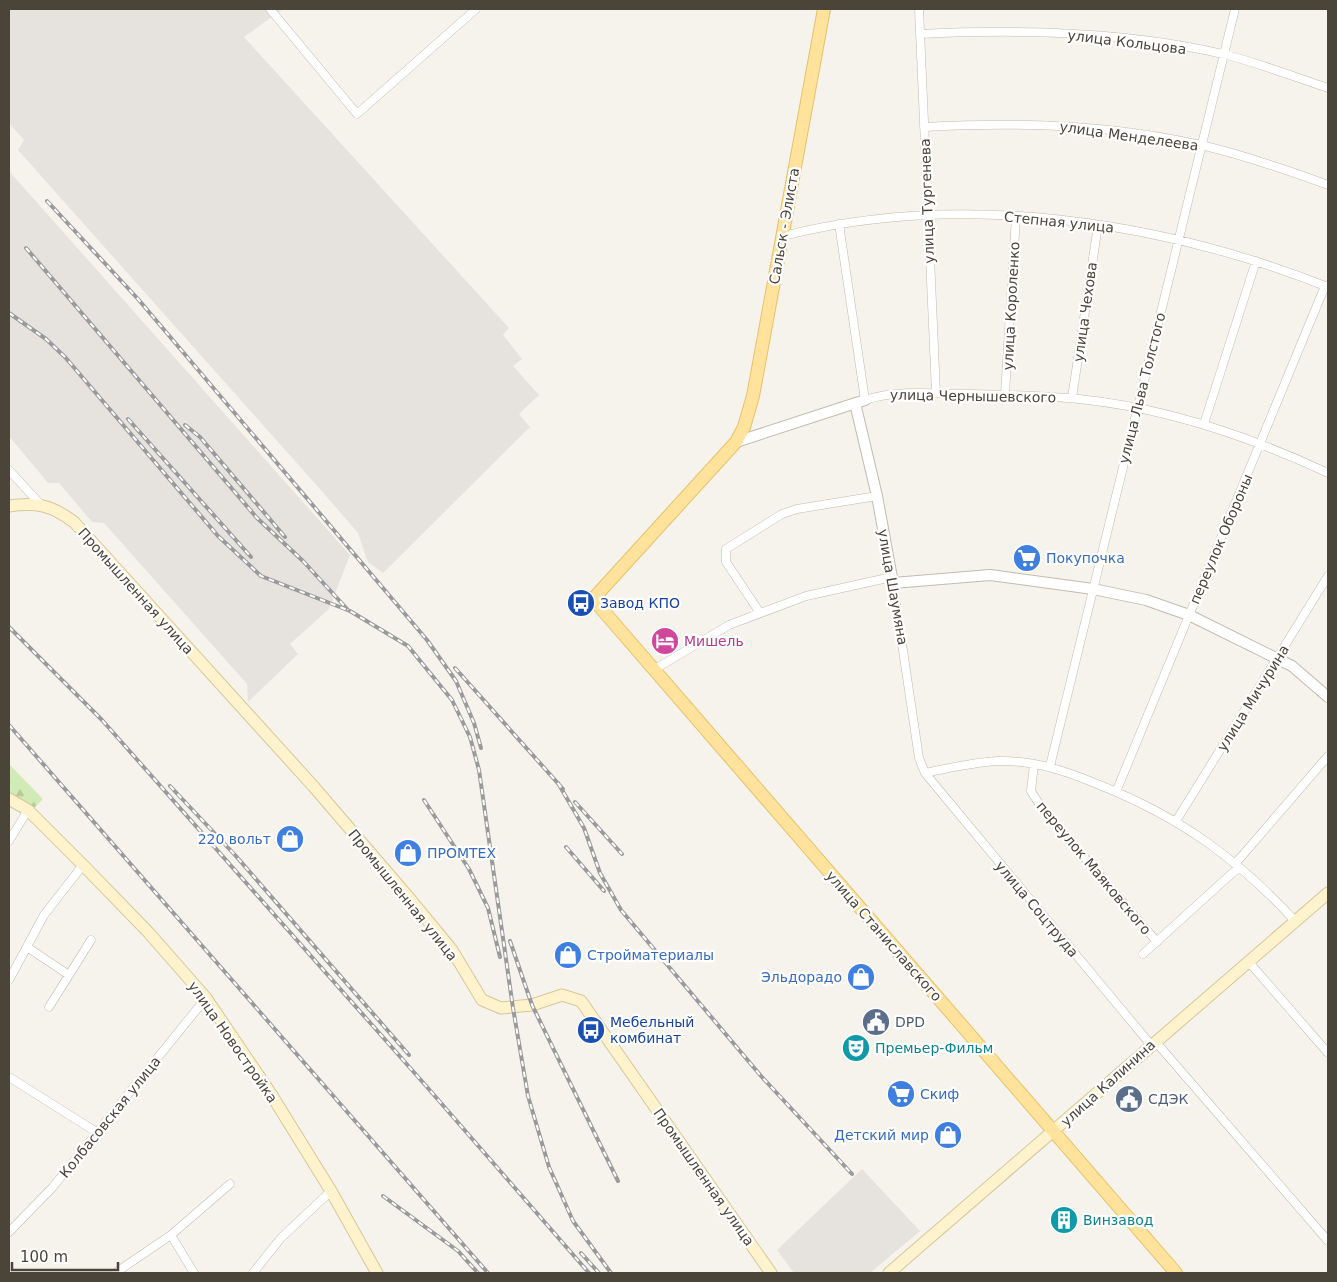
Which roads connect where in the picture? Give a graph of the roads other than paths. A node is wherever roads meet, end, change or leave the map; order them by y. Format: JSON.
{"nodes":[{"id":1,"x":270,"y":9,"type":"edge"},
{"id":2,"x":476,"y":9,"type":"edge"},
{"id":3,"x":824,"y":9,"type":"edge"},
{"id":4,"x":919,"y":9,"type":"edge"},
{"id":5,"x":1235,"y":9,"type":"edge"},
{"id":6,"x":920,"y":34,"type":"junction"},
{"id":7,"x":1224,"y":55,"type":"junction"},
{"id":8,"x":1328,"y":88,"type":"edge"},
{"id":9,"x":924,"y":127,"type":"junction"},
{"id":10,"x":1201,"y":146,"type":"junction"},
{"id":11,"x":1328,"y":185,"type":"edge"},
{"id":12,"x":928,"y":216,"type":"junction"},
{"id":13,"x":1016,"y":217,"type":"junction"},
{"id":14,"x":839,"y":224,"type":"junction"},
{"id":15,"x":1098,"y":225,"type":"junction"},
{"id":16,"x":783,"y":236,"type":"junction"},
{"id":17,"x":1178,"y":240,"type":"junction"},
{"id":18,"x":1256,"y":261,"type":"junction"},
{"id":19,"x":1327,"y":287,"type":"edge"},
{"id":20,"x":936,"y":393,"type":"junction"},
{"id":21,"x":1005,"y":394,"type":"junction"},
{"id":22,"x":1072,"y":398,"type":"junction"},
{"id":23,"x":860,"y":402,"type":"junction"},
{"id":24,"x":1137,"y":408,"type":"junction"},
{"id":25,"x":1204,"y":424,"type":"junction"},
{"id":26,"x":736,"y":442,"type":"junction"},
{"id":27,"x":1260,"y":443,"type":"junction"},
{"id":28,"x":9,"y":470,"type":"edge"},
{"id":29,"x":1328,"y":473,"type":"edge"},
{"id":30,"x":877,"y":496,"type":"junction"},
{"id":31,"x":40,"y":504,"type":"junction"},
{"id":32,"x":9,"y":506,"type":"edge"},
{"id":33,"x":1328,"y":576,"type":"edge"},
{"id":34,"x":893,"y":580,"type":"junction"},
{"id":35,"x":1093,"y":589,"type":"junction"},
{"id":36,"x":593,"y":598,"type":"joint"},
{"id":37,"x":760,"y":613,"type":"junction"},
{"id":38,"x":1189,"y":615,"type":"junction"},
{"id":39,"x":1278,"y":659,"type":"junction"},
{"id":40,"x":655,"y":669,"type":"junction"},
{"id":41,"x":1328,"y":697,"type":"edge"},
{"id":42,"x":1328,"y":756,"type":"edge"},
{"id":43,"x":1034,"y":764,"type":"junction"},
{"id":44,"x":1050,"y":766,"type":"junction"},
{"id":45,"x":924,"y":772,"type":"junction"},
{"id":46,"x":1116,"y":792,"type":"junction"},
{"id":47,"x":9,"y":799,"type":"edge"},
{"id":48,"x":28,"y":810,"type":"junction"},
{"id":49,"x":1176,"y":820,"type":"junction"},
{"id":50,"x":9,"y":840,"type":"edge"},
{"id":51,"x":83,"y":866,"type":"junction"},
{"id":52,"x":1237,"y":866,"type":"junction"},
{"id":53,"x":1326,"y":899,"type":"edge"},
{"id":54,"x":1295,"y":922,"type":"junction"},
{"id":55,"x":91,"y":940,"type":"dead end"},
{"id":56,"x":1157,"y":942,"type":"junction"},
{"id":57,"x":27,"y":947,"type":"junction"},
{"id":58,"x":1143,"y":954,"type":"dead end"},
{"id":59,"x":1248,"y":961,"type":"junction"},
{"id":60,"x":69,"y":975,"type":"junction"},
{"id":61,"x":9,"y":980,"type":"edge"},
{"id":62,"x":206,"y":998,"type":"junction"},
{"id":63,"x":49,"y":1007,"type":"dead end"},
{"id":64,"x":1153,"y":1043,"type":"junction"},
{"id":65,"x":1328,"y":1052,"type":"edge"},
{"id":66,"x":9,"y":1077,"type":"edge"},
{"id":67,"x":1052,"y":1132,"type":"junction"},
{"id":68,"x":98,"y":1133,"type":"junction"},
{"id":69,"x":230,"y":1184,"type":"dead end"},
{"id":70,"x":332,"y":1191,"type":"junction"},
{"id":71,"x":9,"y":1232,"type":"edge"},
{"id":72,"x":171,"y":1235,"type":"junction"},
{"id":73,"x":1328,"y":1241,"type":"edge"},
{"id":74,"x":115,"y":1273,"type":"edge"},
{"id":75,"x":194,"y":1273,"type":"edge"},
{"id":76,"x":253,"y":1273,"type":"edge"},
{"id":77,"x":377,"y":1273,"type":"edge"},
{"id":78,"x":771,"y":1273,"type":"edge"},
{"id":79,"x":889,"y":1273,"type":"edge"},
{"id":80,"x":1176,"y":1273,"type":"edge"}],
"edges":[{"from":1,"to":2,"type":"street"},
{"from":3,"to":16,"type":"main road","name":"Сальск - Элиста"},
{"from":4,"to":6,"type":"street","name":"улица Тургенева"},
{"from":5,"to":7,"type":"street","name":"улица Льва Толстого"},
{"from":6,"to":7,"type":"street","name":"улица Кольцова"},
{"from":6,"to":9,"type":"street","name":"улица Тургенева"},
{"from":7,"to":8,"type":"street","name":"улица Кольцова"},
{"from":7,"to":10,"type":"street","name":"улица Льва Толстого"},
{"from":9,"to":10,"type":"street","name":"улица Менделеева"},
{"from":9,"to":12,"type":"street","name":"улица Тургенева"},
{"from":10,"to":11,"type":"street","name":"улица Менделеева"},
{"from":10,"to":17,"type":"street","name":"улица Льва Толстого"},
{"from":12,"to":13,"type":"street","name":"Степная улица"},
{"from":12,"to":14,"type":"street","name":"Степная улица"},
{"from":12,"to":20,"type":"street","name":"улица Тургенева"},
{"from":13,"to":15,"type":"street","name":"Степная улица"},
{"from":13,"to":21,"type":"street","name":"улица Короленко"},
{"from":14,"to":16,"type":"street","name":"Степная улица"},
{"from":14,"to":23,"type":"street","name":"улица Шаумяна"},
{"from":15,"to":17,"type":"street","name":"Степная улица"},
{"from":15,"to":22,"type":"street","name":"улица Чехова"},
{"from":16,"to":26,"type":"main road","name":"Сальск - Элиста"},
{"from":17,"to":18,"type":"street","name":"Степная улица"},
{"from":17,"to":24,"type":"street","name":"улица Льва Толстого"},
{"from":18,"to":19,"type":"street","name":"Степная улица"},
{"from":18,"to":25,"type":"street"},
{"from":19,"to":27,"type":"street","name":"переулок Обороны"},
{"from":20,"to":21,"type":"street","name":"улица Чернышевского"},
{"from":20,"to":23,"type":"street","name":"улица Чернышевского"},
{"from":21,"to":22,"type":"street","name":"улица Чернышевского"},
{"from":22,"to":24,"type":"street","name":"улица Чернышевского"},
{"from":23,"to":26,"type":"street","name":"улица Чернышевского"},
{"from":23,"to":30,"type":"street","name":"улица Шаумяна"},
{"from":24,"to":25,"type":"street","name":"улица Чернышевского"},
{"from":24,"to":35,"type":"street","name":"улица Льва Толстого"},
{"from":25,"to":27,"type":"street","name":"улица Чернышевского"},
{"from":26,"to":36,"type":"main road","name":"улица Чернышевского"},
{"from":27,"to":29,"type":"street","name":"улица Чернышевского"},
{"from":27,"to":38,"type":"street","name":"переулок Обороны"},
{"from":28,"to":31,"type":"street"},
{"from":30,"to":34,"type":"street","name":"улица Шаумяна"},
{"from":30,"to":37,"type":"street"},
{"from":31,"to":32,"type":"main road","name":"Промышленная улица"},
{"from":31,"to":78,"type":"main road","name":"Промышленная улица"},
{"from":33,"to":39,"type":"street","name":"улица Мичурина"},
{"from":34,"to":35,"type":"street"},
{"from":34,"to":37,"type":"street"},
{"from":34,"to":45,"type":"street","name":"улица Шаумяна"},
{"from":35,"to":38,"type":"street"},
{"from":35,"to":44,"type":"street","name":"улица Льва Толстого"},
{"from":36,"to":40,"type":"main road","name":"улица Станиславского"},
{"from":37,"to":40,"type":"street"},
{"from":38,"to":39,"type":"street"},
{"from":38,"to":46,"type":"street","name":"переулок Обороны"},
{"from":39,"to":41,"type":"street"},
{"from":39,"to":49,"type":"street","name":"улица Мичурина"},
{"from":40,"to":67,"type":"main road","name":"улица Станиславского"},
{"from":42,"to":52,"type":"street","name":"переулок Маяковского"},
{"from":43,"to":44,"type":"street"},
{"from":43,"to":45,"type":"street"},
{"from":43,"to":56,"type":"street","name":"переулок Маяковского"},
{"from":44,"to":46,"type":"street"},
{"from":45,"to":64,"type":"street","name":"улица Соцтруда"},
{"from":46,"to":49,"type":"street"},
{"from":47,"to":48,"type":"main road","name":"улица Новостройка"},
{"from":48,"to":50,"type":"street"},
{"from":48,"to":51,"type":"main road","name":"улица Новостройка"},
{"from":49,"to":52,"type":"street"},
{"from":51,"to":57,"type":"street"},
{"from":51,"to":62,"type":"main road","name":"улица Новостройка"},
{"from":52,"to":54,"type":"street"},
{"from":52,"to":56,"type":"street","name":"переулок Маяковского"},
{"from":53,"to":54,"type":"main road","name":"улица Калинина"},
{"from":54,"to":59,"type":"main road","name":"улица Калинина"},
{"from":55,"to":60,"type":"street"},
{"from":56,"to":58,"type":"street","name":"переулок Маяковского"},
{"from":57,"to":60,"type":"street"},
{"from":57,"to":61,"type":"street"},
{"from":59,"to":64,"type":"main road","name":"улица Калинина"},
{"from":59,"to":65,"type":"street"},
{"from":60,"to":63,"type":"street"},
{"from":62,"to":68,"type":"street","name":"Колбасовская улица"},
{"from":62,"to":70,"type":"main road","name":"улица Новостройка"},
{"from":64,"to":67,"type":"main road","name":"улица Калинина"},
{"from":64,"to":73,"type":"street","name":"улица Соцтруда"},
{"from":66,"to":68,"type":"street"},
{"from":67,"to":79,"type":"main road","name":"улица Калинина"},
{"from":67,"to":80,"type":"main road","name":"улица Станиславского"},
{"from":68,"to":71,"type":"street","name":"Колбасовская улица"},
{"from":69,"to":72,"type":"street"},
{"from":70,"to":76,"type":"street"},
{"from":70,"to":77,"type":"main road","name":"улица Новостройка"},
{"from":72,"to":74,"type":"street"},
{"from":72,"to":75,"type":"street"}]}
